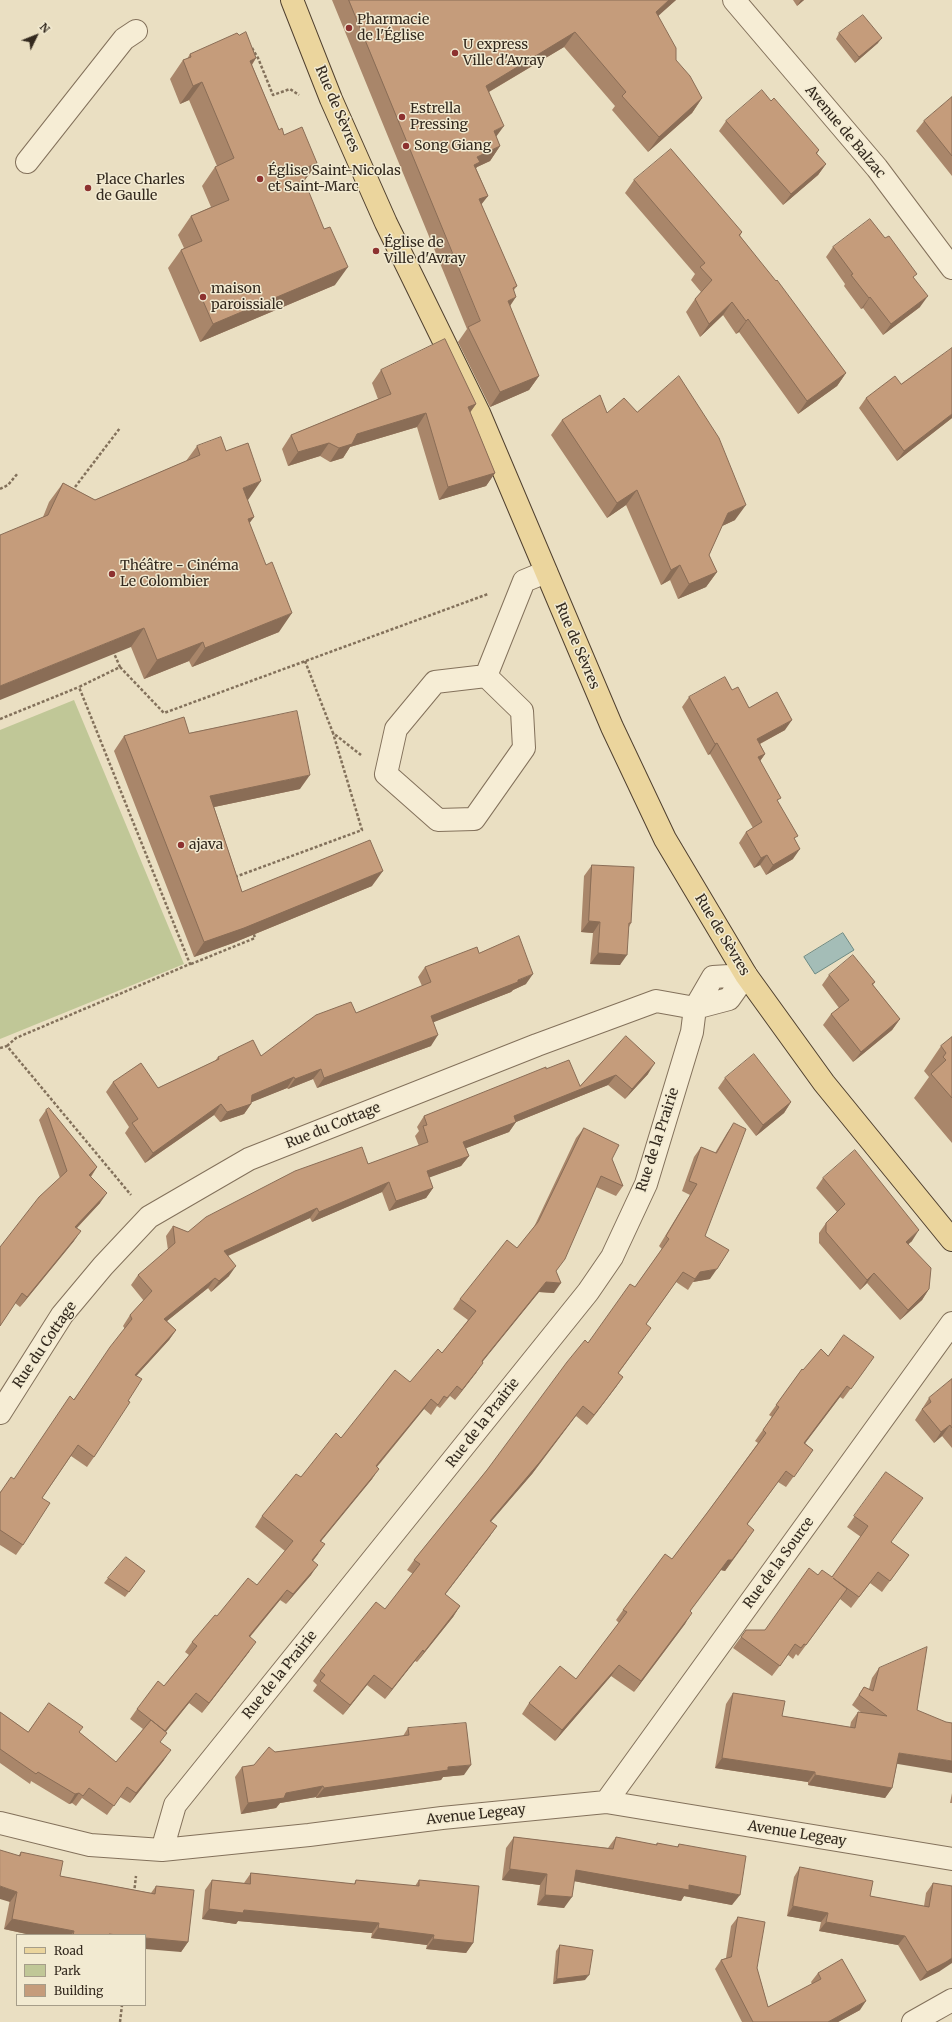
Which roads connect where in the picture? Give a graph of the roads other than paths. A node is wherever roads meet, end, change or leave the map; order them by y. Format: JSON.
{"nodes":[{"id":1,"x":292,"y":0,"type":"edge"},
{"id":2,"x":734,"y":0,"type":"edge"},
{"id":3,"x":136,"y":32,"type":"dead end"},
{"id":4,"x":27,"y":162,"type":"dead end"},
{"id":5,"x":952,"y":268,"type":"edge"},
{"id":6,"x":546,"y":572,"type":"junction"},
{"id":7,"x":486,"y":676,"type":"junction"},
{"id":8,"x":746,"y":975,"type":"junction"},
{"id":9,"x":695,"y":1008,"type":"junction"},
{"id":10,"x":952,"y":1240,"type":"edge"},
{"id":11,"x":952,"y":1323,"type":"edge"},
{"id":12,"x":0,"y":1414,"type":"edge"},
{"id":13,"x":606,"y":1802,"type":"junction"},
{"id":14,"x":0,"y":1823,"type":"edge"},
{"id":15,"x":162,"y":1850,"type":"junction"},
{"id":16,"x":952,"y":1859,"type":"edge"},
{"id":17,"x":952,"y":2000,"type":"edge"},
{"id":18,"x":913,"y":2022,"type":"edge"}],
"edges":[{"from":1,"to":6,"type":"main road","name":"Rue de Sèvres"},
{"from":2,"to":5,"type":"street","name":"Avenue de Balzac"},
{"from":3,"to":4,"type":"street"},
{"from":6,"to":7,"type":"street"},
{"from":6,"to":8,"type":"main road","name":"Rue de Sèvres"},
{"from":7,"to":7,"type":"street"},
{"from":8,"to":9,"type":"street"},
{"from":8,"to":10,"type":"main road","name":"Rue de Sèvres"},
{"from":9,"to":12,"type":"street","name":"Rue du Cottage"},
{"from":9,"to":15,"type":"street","name":"Rue de la Prairie"},
{"from":11,"to":13,"type":"street","name":"Rue de la Source"},
{"from":13,"to":15,"type":"street","name":"Avenue Legeay"},
{"from":13,"to":16,"type":"street","name":"Avenue Legeay"},
{"from":14,"to":15,"type":"street","name":"Avenue Legeay"},
{"from":17,"to":18,"type":"street"}]}
